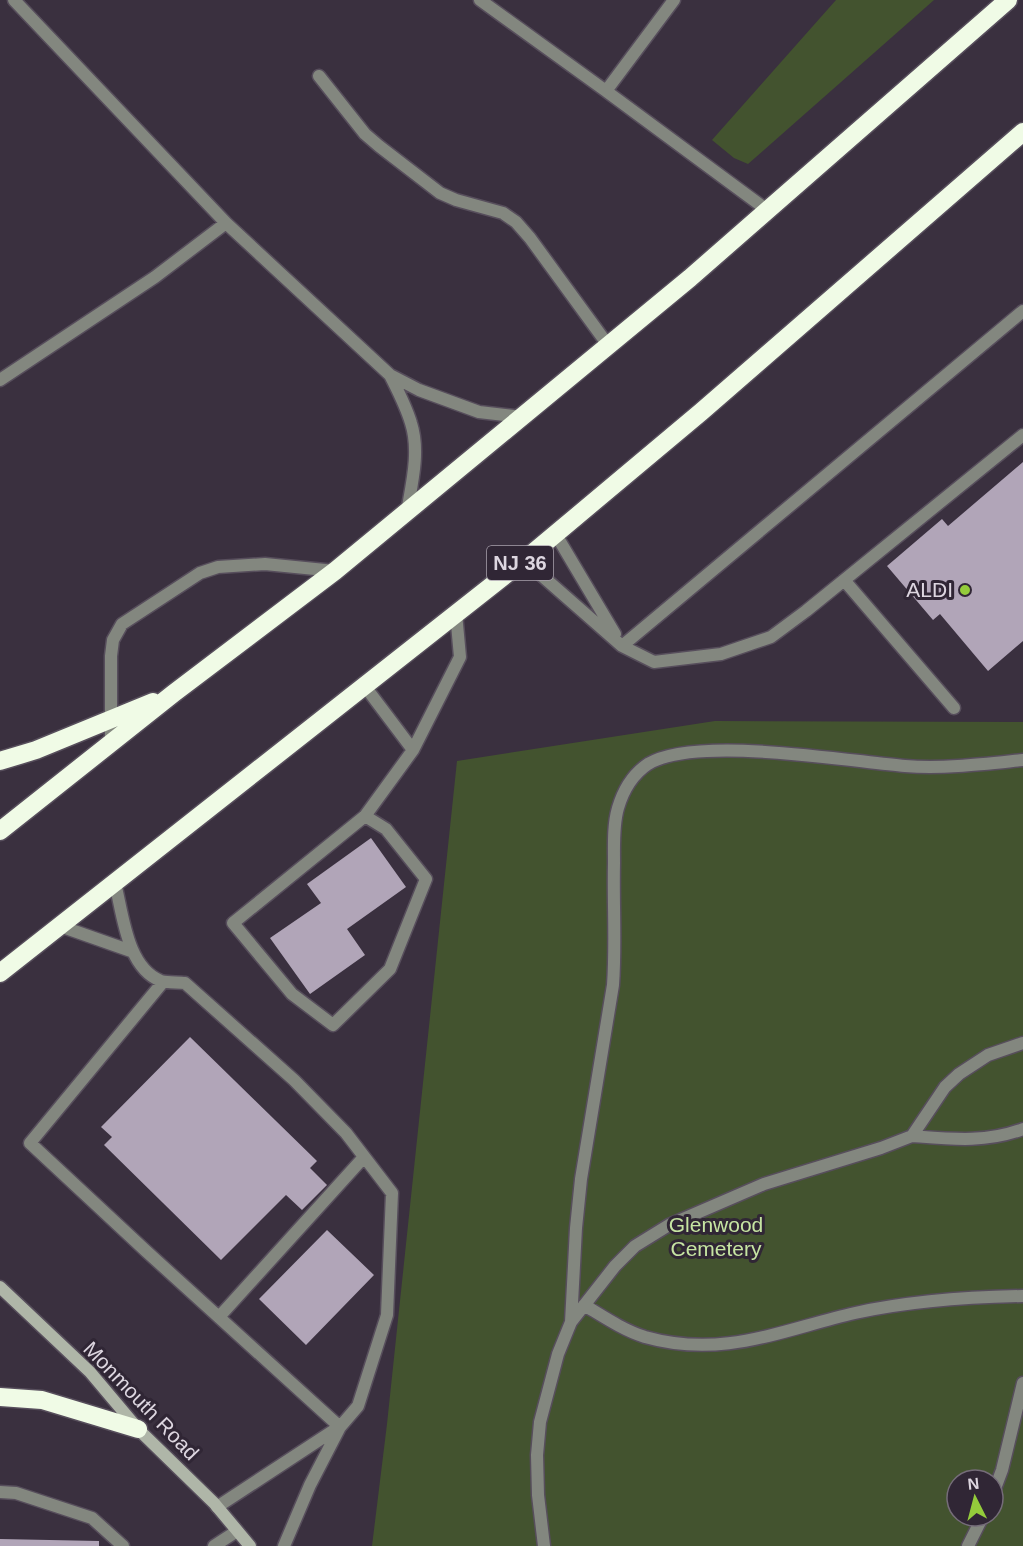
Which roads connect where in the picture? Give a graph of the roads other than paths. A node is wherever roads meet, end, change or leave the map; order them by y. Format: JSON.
{"nodes":[{"id":1,"x":14,"y":0,"type":"edge"},
{"id":2,"x":480,"y":0,"type":"edge"},
{"id":3,"x":674,"y":0,"type":"edge"},
{"id":4,"x":1008,"y":0,"type":"edge"},
{"id":5,"x":319,"y":76,"type":"dead end"},
{"id":6,"x":606,"y":91,"type":"junction"},
{"id":7,"x":1023,"y":132,"type":"edge"},
{"id":8,"x":767,"y":210,"type":"junction"},
{"id":9,"x":226,"y":223,"type":"junction"},
{"id":10,"x":1023,"y":311,"type":"edge"},
{"id":11,"x":608,"y":345,"type":"junction"},
{"id":12,"x":390,"y":375,"type":"junction"},
{"id":13,"x":0,"y":380,"type":"edge"},
{"id":14,"x":522,"y":417,"type":"junction"},
{"id":15,"x":1023,"y":435,"type":"edge"},
{"id":16,"x":407,"y":512,"type":"junction"},
{"id":17,"x":555,"y":533,"type":"junction"},
{"id":18,"x":524,"y":560,"type":"junction"},
{"id":19,"x":335,"y":572,"type":"junction"},
{"id":20,"x":844,"y":580,"type":"junction"},
{"id":21,"x":456,"y":614,"type":"junction"},
{"id":22,"x":622,"y":645,"type":"junction"},
{"id":23,"x":364,"y":686,"type":"junction"},
{"id":24,"x":174,"y":693,"type":"junction"},
{"id":25,"x":954,"y":708,"type":"dead end"},
{"id":26,"x":111,"y":720,"type":"junction"},
{"id":27,"x":111,"y":743,"type":"junction"},
{"id":28,"x":413,"y":750,"type":"junction"},
{"id":29,"x":1023,"y":760,"type":"edge"},
{"id":30,"x":0,"y":761,"type":"edge"},
{"id":31,"x":365,"y":816,"type":"junction"},
{"id":32,"x":0,"y":831,"type":"edge"},
{"id":33,"x":115,"y":884,"type":"junction"},
{"id":34,"x":60,"y":926,"type":"junction"},
{"id":35,"x":131,"y":951,"type":"junction"},
{"id":36,"x":0,"y":973,"type":"edge"},
{"id":37,"x":163,"y":982,"type":"junction"},
{"id":38,"x":1023,"y":1043,"type":"edge"},
{"id":39,"x":1023,"y":1130,"type":"edge"},
{"id":40,"x":912,"y":1136,"type":"junction"},
{"id":41,"x":364,"y":1157,"type":"junction"},
{"id":42,"x":0,"y":1287,"type":"edge"},
{"id":43,"x":1023,"y":1296,"type":"edge"},
{"id":44,"x":585,"y":1305,"type":"junction"},
{"id":45,"x":219,"y":1317,"type":"junction"},
{"id":46,"x":571,"y":1322,"type":"junction"},
{"id":47,"x":1023,"y":1383,"type":"edge"},
{"id":48,"x":0,"y":1397,"type":"edge"},
{"id":49,"x":340,"y":1427,"type":"junction"},
{"id":50,"x":138,"y":1429,"type":"junction"},
{"id":51,"x":1002,"y":1468,"type":"edge"},
{"id":52,"x":0,"y":1492,"type":"edge"},
{"id":53,"x":217,"y":1507,"type":"junction"},
{"id":54,"x":977,"y":1528,"type":"edge"},
{"id":55,"x":237,"y":1531,"type":"junction"},
{"id":56,"x":123,"y":1546,"type":"edge"},
{"id":57,"x":214,"y":1546,"type":"edge"},
{"id":58,"x":250,"y":1546,"type":"edge"},
{"id":59,"x":284,"y":1546,"type":"edge"},
{"id":60,"x":544,"y":1546,"type":"edge"},
{"id":61,"x":968,"y":1546,"type":"edge"}],
"edges":[{"from":1,"to":9,"type":"street"},
{"from":2,"to":6,"type":"street"},
{"from":3,"to":6,"type":"street"},
{"from":4,"to":8,"type":"highway"},
{"from":5,"to":11,"type":"street"},
{"from":6,"to":8,"type":"street"},
{"from":7,"to":17,"type":"highway","number":"NJ 36"},
{"from":8,"to":11,"type":"highway"},
{"from":9,"to":12,"type":"street"},
{"from":9,"to":13,"type":"street"},
{"from":10,"to":22,"type":"street"},
{"from":11,"to":14,"type":"highway"},
{"from":12,"to":14,"type":"street"},
{"from":12,"to":16,"type":"street"},
{"from":14,"to":16,"type":"highway"},
{"from":15,"to":20,"type":"street"},
{"from":16,"to":19,"type":"highway"},
{"from":17,"to":18,"type":"highway","number":"NJ 36"},
{"from":17,"to":22,"type":"street"},
{"from":18,"to":21,"type":"highway","number":"NJ 36"},
{"from":18,"to":22,"type":"street"},
{"from":19,"to":24,"type":"highway"},
{"from":19,"to":26,"type":"street"},
{"from":20,"to":22,"type":"street"},
{"from":20,"to":25,"type":"street"},
{"from":21,"to":23,"type":"highway","number":"NJ 36"},
{"from":21,"to":28,"type":"street"},
{"from":23,"to":28,"type":"street"},
{"from":23,"to":33,"type":"highway","number":"NJ 36"},
{"from":24,"to":26,"type":"highway"},
{"from":24,"to":27,"type":"highway"},
{"from":26,"to":27,"type":"street"},
{"from":26,"to":30,"type":"highway"},
{"from":27,"to":32,"type":"highway"},
{"from":28,"to":31,"type":"street"},
{"from":29,"to":46,"type":"street"},
{"from":31,"to":31,"type":"street"},
{"from":33,"to":34,"type":"highway","number":"NJ 36"},
{"from":33,"to":35,"type":"street"},
{"from":34,"to":35,"type":"street"},
{"from":34,"to":36,"type":"highway","number":"NJ 36"},
{"from":35,"to":37,"type":"street"},
{"from":37,"to":41,"type":"street"},
{"from":37,"to":45,"type":"street"},
{"from":38,"to":40,"type":"street"},
{"from":39,"to":40,"type":"street"},
{"from":40,"to":44,"type":"street"},
{"from":41,"to":45,"type":"street"},
{"from":41,"to":49,"type":"street"},
{"from":42,"to":50,"type":"main road","name":"Monmouth Road"},
{"from":43,"to":44,"type":"street"},
{"from":44,"to":46,"type":"street"},
{"from":45,"to":49,"type":"street"},
{"from":46,"to":60,"type":"street"},
{"from":47,"to":51,"type":"street"},
{"from":48,"to":50,"type":"highway"},
{"from":49,"to":53,"type":"street"},
{"from":49,"to":59,"type":"street"},
{"from":50,"to":53,"type":"main road","name":"Monmouth Road"},
{"from":52,"to":56,"type":"street"},
{"from":53,"to":55,"type":"main road","name":"Monmouth Road"},
{"from":54,"to":61,"type":"street"},
{"from":55,"to":57,"type":"street"},
{"from":55,"to":58,"type":"main road","name":"Monmouth Road"}]}
